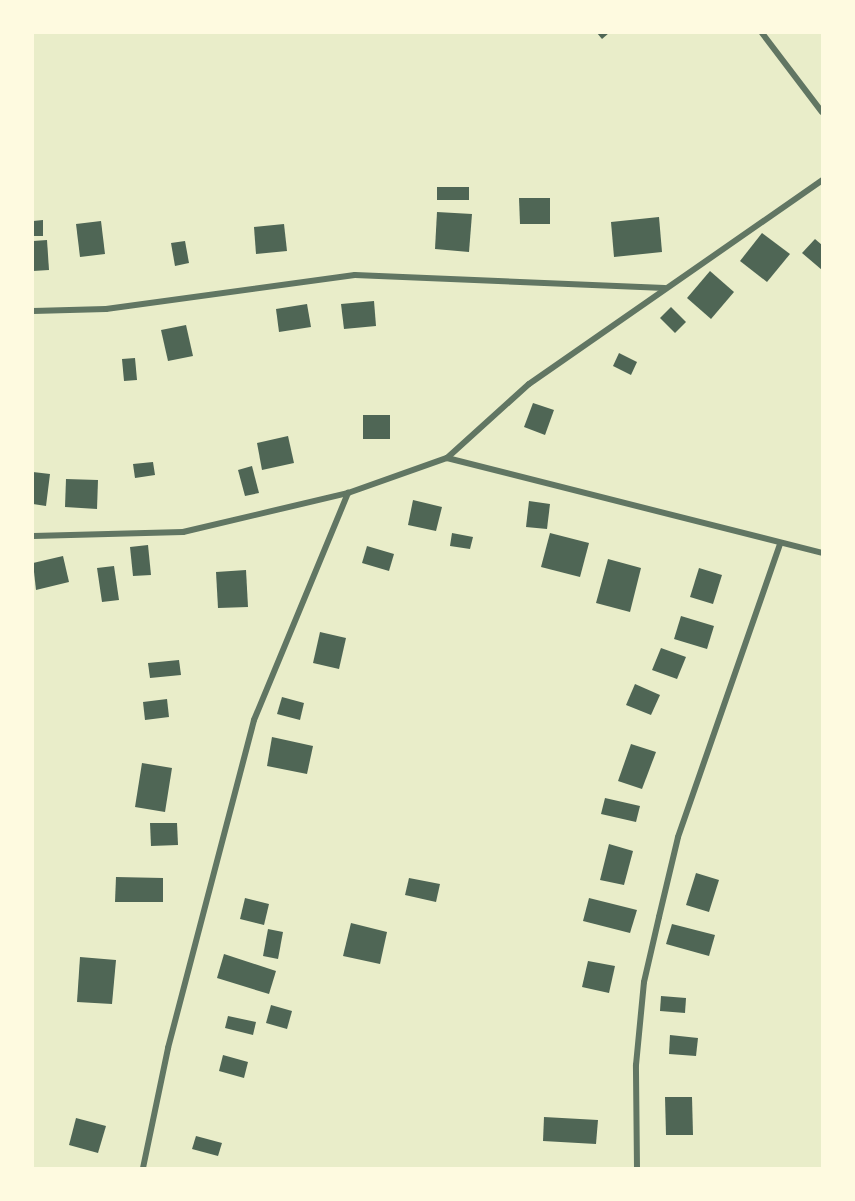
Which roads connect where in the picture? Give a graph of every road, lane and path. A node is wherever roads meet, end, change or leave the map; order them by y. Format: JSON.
{"nodes":[{"id":1,"x":762,"y":33,"type":"edge"},
{"id":2,"x":822,"y":112,"type":"edge"},
{"id":3,"x":822,"y":180,"type":"edge"},
{"id":4,"x":665,"y":288,"type":"junction"},
{"id":5,"x":33,"y":311,"type":"edge"},
{"id":6,"x":447,"y":458,"type":"junction"},
{"id":7,"x":348,"y":493,"type":"junction"},
{"id":8,"x":33,"y":536,"type":"edge"},
{"id":9,"x":780,"y":544,"type":"junction"},
{"id":10,"x":822,"y":553,"type":"edge"},
{"id":11,"x":143,"y":1168,"type":"edge"},
{"id":12,"x":636,"y":1168,"type":"edge"}],
"edges":[{"from":1,"to":2,"type":"street"},
{"from":3,"to":4,"type":"street"},
{"from":4,"to":5,"type":"street"},
{"from":4,"to":6,"type":"street"},
{"from":6,"to":7,"type":"street"},
{"from":6,"to":9,"type":"street"},
{"from":7,"to":8,"type":"street"},
{"from":7,"to":11,"type":"street"},
{"from":9,"to":10,"type":"street"},
{"from":9,"to":12,"type":"street"}]}
